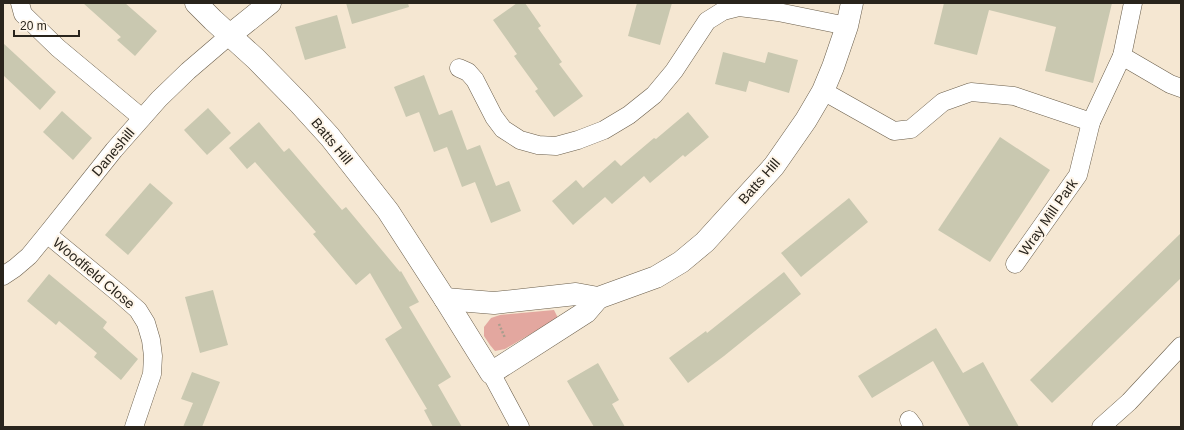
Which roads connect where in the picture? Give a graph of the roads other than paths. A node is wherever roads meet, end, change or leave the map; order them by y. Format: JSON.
{"nodes":[{"id":1,"x":20,"y":3,"type":"edge"},
{"id":2,"x":196,"y":3,"type":"edge"},
{"id":3,"x":270,"y":3,"type":"edge"},
{"id":4,"x":852,"y":3,"type":"edge"},
{"id":5,"x":1133,"y":3,"type":"edge"},
{"id":6,"x":847,"y":26,"type":"junction"},
{"id":7,"x":230,"y":35,"type":"junction"},
{"id":8,"x":1122,"y":56,"type":"junction"},
{"id":9,"x":459,"y":68,"type":"dead end"},
{"id":10,"x":1181,"y":88,"type":"edge"},
{"id":11,"x":823,"y":91,"type":"junction"},
{"id":12,"x":142,"y":118,"type":"junction"},
{"id":13,"x":1092,"y":122,"type":"junction"},
{"id":14,"x":47,"y":234,"type":"junction"},
{"id":15,"x":1015,"y":264,"type":"dead end"},
{"id":16,"x":3,"y":276,"type":"edge"},
{"id":17,"x":598,"y":298,"type":"junction"},
{"id":18,"x":445,"y":299,"type":"junction"},
{"id":19,"x":1181,"y":346,"type":"edge"},
{"id":20,"x":491,"y":372,"type":"junction"},
{"id":21,"x":518,"y":424,"type":"edge"},
{"id":22,"x":134,"y":427,"type":"edge"},
{"id":23,"x":1101,"y":427,"type":"edge"}],
"edges":[{"from":1,"to":12,"type":"street"},
{"from":2,"to":7,"type":"street","name":"Batts Hill"},
{"from":3,"to":7,"type":"street"},
{"from":4,"to":6,"type":"street","name":"Batts Hill"},
{"from":5,"to":8,"type":"street","name":"Wray Mill Park"},
{"from":6,"to":9,"type":"street"},
{"from":6,"to":11,"type":"street","name":"Batts Hill"},
{"from":7,"to":12,"type":"street","name":"Daneshill"},
{"from":7,"to":18,"type":"street","name":"Batts Hill"},
{"from":8,"to":10,"type":"street"},
{"from":8,"to":13,"type":"street","name":"Wray Mill Park"},
{"from":11,"to":13,"type":"street"},
{"from":11,"to":17,"type":"street","name":"Batts Hill"},
{"from":12,"to":14,"type":"street","name":"Daneshill"},
{"from":13,"to":15,"type":"street","name":"Wray Mill Park"},
{"from":14,"to":16,"type":"street","name":"Daneshill"},
{"from":14,"to":22,"type":"street","name":"Woodfield Close"},
{"from":17,"to":18,"type":"street"},
{"from":17,"to":20,"type":"street","name":"Batts Hill"},
{"from":18,"to":20,"type":"street","name":"Batts Hill"},
{"from":19,"to":23,"type":"street"},
{"from":20,"to":21,"type":"street","name":"Batts Hill"}]}
